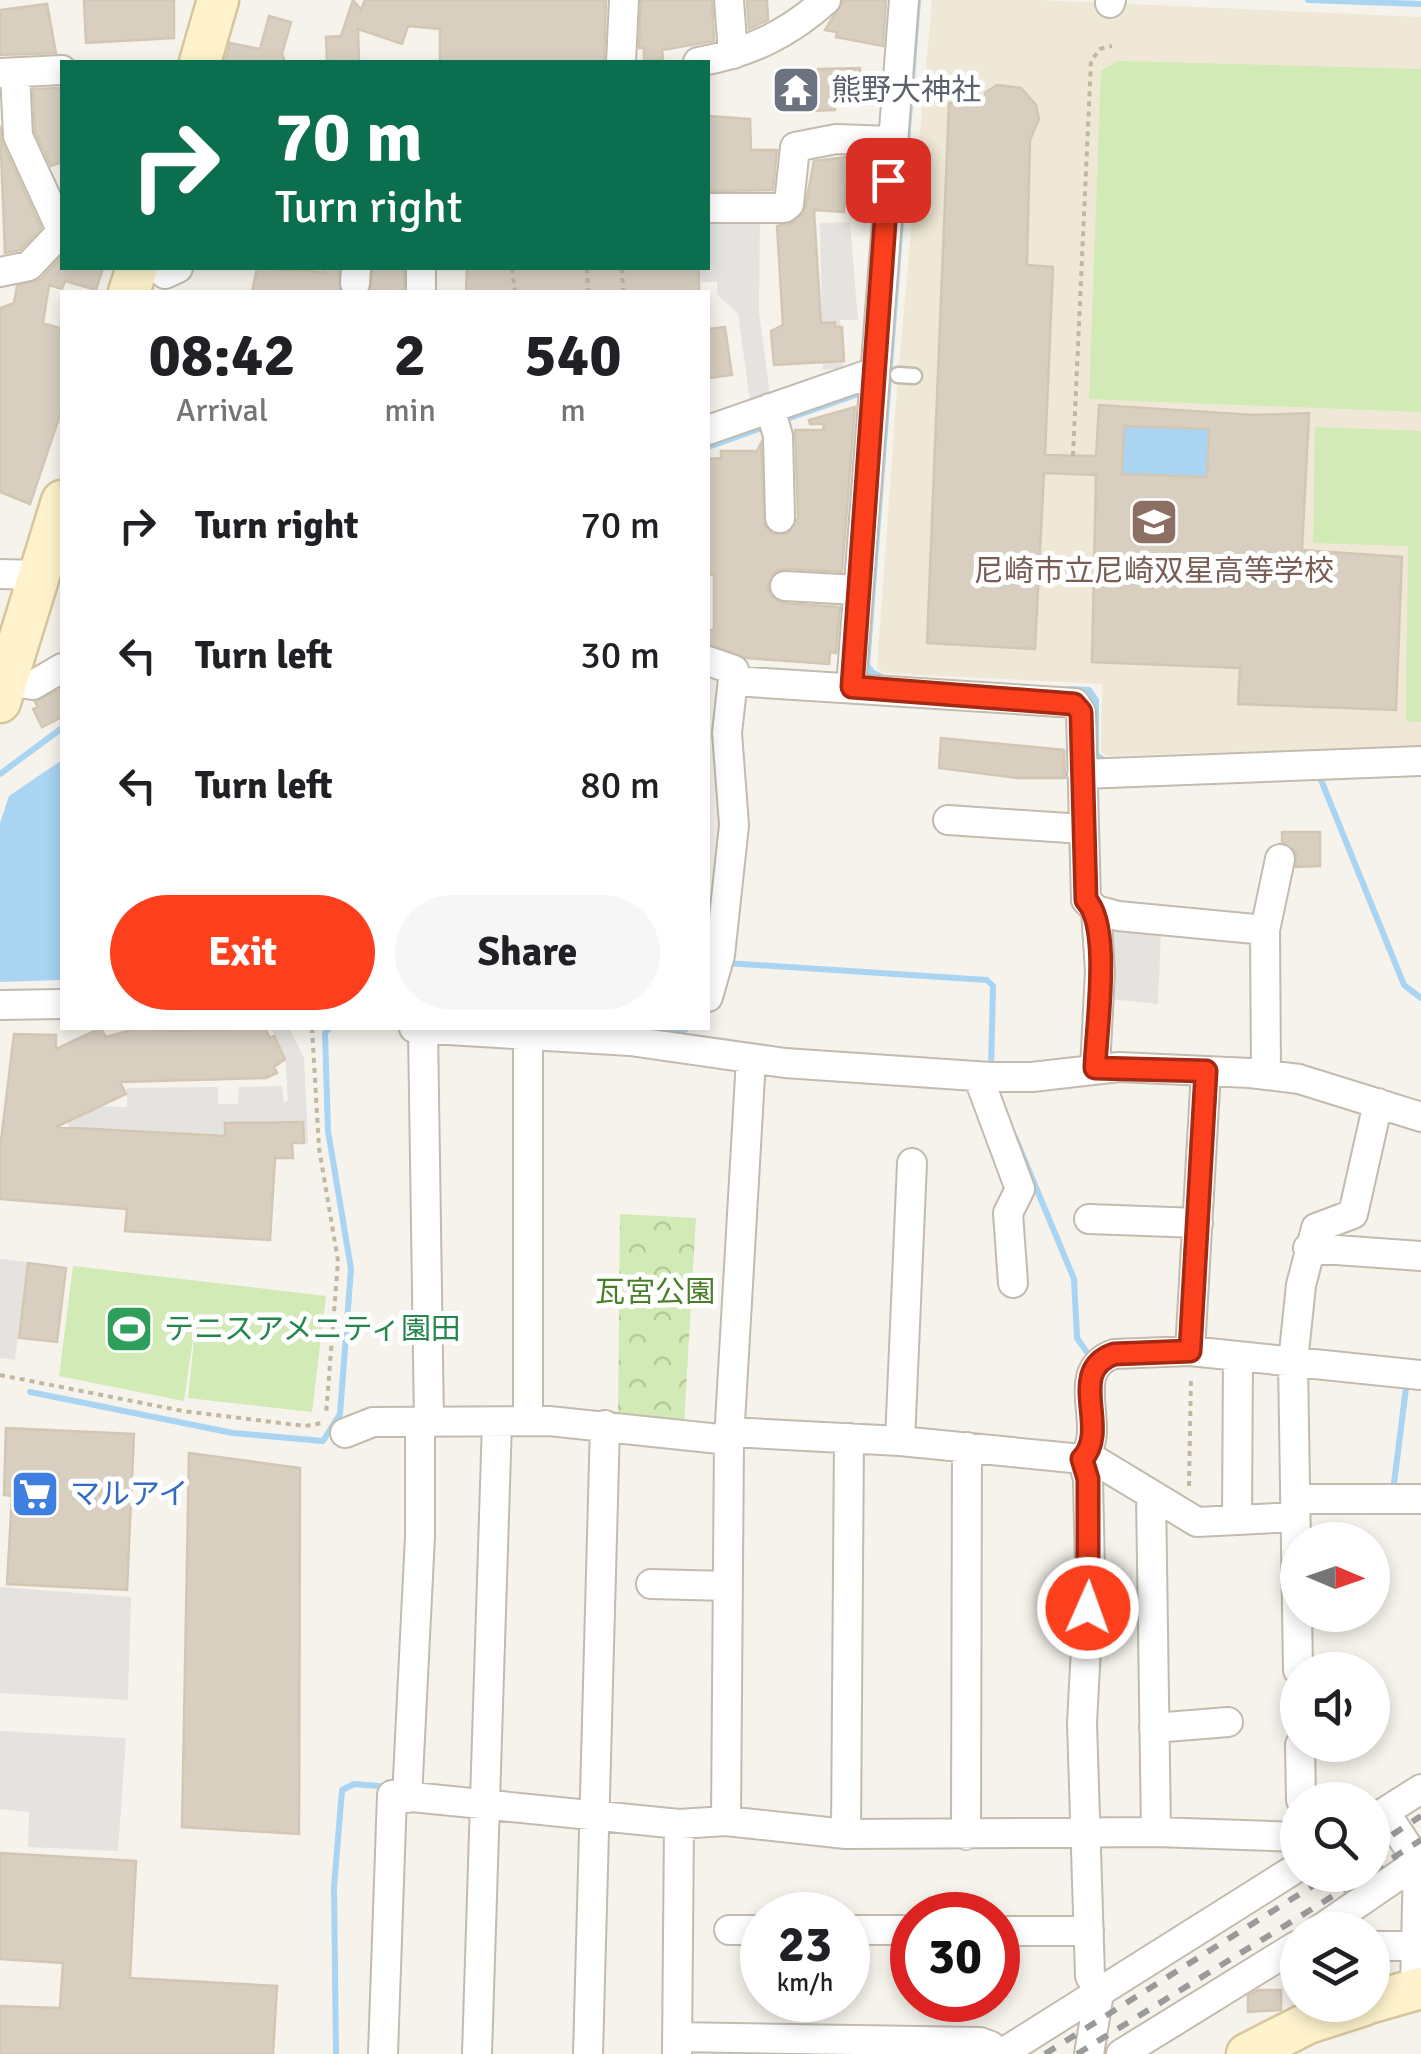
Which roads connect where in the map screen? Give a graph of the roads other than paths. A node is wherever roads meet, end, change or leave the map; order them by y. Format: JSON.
{"nodes":[{"id":1,"x":218,"y":0,"type":"edge"},
{"id":2,"x":624,"y":0,"type":"edge"},
{"id":3,"x":730,"y":0,"type":"edge"},
{"id":4,"x":904,"y":0,"type":"edge"},
{"id":5,"x":821,"y":2,"type":"edge"},
{"id":6,"x":733,"y":54,"type":"junction"},
{"id":7,"x":201,"y":60,"type":"edge"},
{"id":8,"x":621,"y":60,"type":"edge"},
{"id":9,"x":707,"y":60,"type":"edge"},
{"id":10,"x":60,"y":70,"type":"edge"},
{"id":11,"x":7,"y":73,"type":"edge"},
{"id":12,"x":892,"y":141,"type":"junction"},
{"id":13,"x":10,"y":142,"type":"edge"},
{"id":14,"x":710,"y":208,"type":"edge"},
{"id":15,"x":60,"y":228,"type":"edge"},
{"id":16,"x":60,"y":233,"type":"edge"},
{"id":17,"x":0,"y":272,"type":"edge"},
{"id":18,"x":885,"y":374,"type":"junction"},
{"id":19,"x":914,"y":376,"type":"dead end"},
{"id":20,"x":774,"y":420,"type":"junction"},
{"id":21,"x":710,"y":430,"type":"edge"},
{"id":22,"x":60,"y":514,"type":"edge"},
{"id":23,"x":780,"y":518,"type":"dead end"},
{"id":24,"x":19,"y":574,"type":"edge"},
{"id":25,"x":785,"y":586,"type":"dead end"},
{"id":26,"x":858,"y":590,"type":"junction"},
{"id":27,"x":710,"y":662,"type":"edge"},
{"id":28,"x":60,"y":669,"type":"edge"},
{"id":29,"x":733,"y":680,"type":"junction"},
{"id":30,"x":852,"y":683,"type":"junction"},
{"id":31,"x":3,"y":691,"type":"edge"},
{"id":32,"x":1421,"y":761,"type":"edge"},
{"id":33,"x":1082,"y":774,"type":"junction"},
{"id":34,"x":948,"y":820,"type":"dead end"},
{"id":35,"x":1084,"y":828,"type":"junction"},
{"id":36,"x":1280,"y":859,"type":"dead end"},
{"id":37,"x":1096,"y":910,"type":"junction"},
{"id":38,"x":1264,"y":930,"type":"junction"},
{"id":39,"x":710,"y":991,"type":"edge"},
{"id":40,"x":60,"y":1004,"type":"edge"},
{"id":41,"x":0,"y":1005,"type":"edge"},
{"id":42,"x":422,"y":1030,"type":"edge"},
{"id":43,"x":448,"y":1030,"type":"edge"},
{"id":44,"x":528,"y":1036,"type":"junction"},
{"id":45,"x":694,"y":1038,"type":"edge"},
{"id":46,"x":751,"y":1059,"type":"junction"},
{"id":47,"x":1095,"y":1068,"type":"junction"},
{"id":48,"x":1206,"y":1071,"type":"junction"},
{"id":49,"x":1266,"y":1075,"type":"junction"},
{"id":50,"x":978,"y":1076,"type":"junction"},
{"id":51,"x":1378,"y":1103,"type":"junction"},
{"id":52,"x":1421,"y":1116,"type":"edge"},
{"id":53,"x":912,"y":1163,"type":"dead end"},
{"id":54,"x":1089,"y":1219,"type":"dead end"},
{"id":55,"x":1198,"y":1223,"type":"junction"},
{"id":56,"x":1308,"y":1248,"type":"junction"},
{"id":57,"x":1421,"y":1256,"type":"edge"},
{"id":58,"x":1013,"y":1283,"type":"dead end"},
{"id":59,"x":1190,"y":1351,"type":"junction"},
{"id":60,"x":1238,"y":1358,"type":"junction"},
{"id":61,"x":1293,"y":1362,"type":"junction"},
{"id":62,"x":1421,"y":1375,"type":"edge"},
{"id":63,"x":528,"y":1421,"type":"junction"},
{"id":64,"x":424,"y":1422,"type":"junction"},
{"id":65,"x":497,"y":1422,"type":"junction"},
{"id":66,"x":606,"y":1425,"type":"junction"},
{"id":67,"x":345,"y":1433,"type":"dead end"},
{"id":68,"x":729,"y":1436,"type":"junction"},
{"id":69,"x":849,"y":1438,"type":"junction"},
{"id":70,"x":900,"y":1442,"type":"junction"},
{"id":71,"x":968,"y":1447,"type":"junction"},
{"id":72,"x":1082,"y":1459,"type":"junction"},
{"id":73,"x":1151,"y":1495,"type":"junction"},
{"id":74,"x":1421,"y":1499,"type":"edge"},
{"id":75,"x":1295,"y":1508,"type":"junction"},
{"id":76,"x":1238,"y":1520,"type":"junction"},
{"id":77,"x":652,"y":1584,"type":"dead end"},
{"id":78,"x":728,"y":1586,"type":"junction"},
{"id":79,"x":1298,"y":1652,"type":"edge"},
{"id":80,"x":1228,"y":1722,"type":"dead end"},
{"id":81,"x":1154,"y":1728,"type":"junction"},
{"id":82,"x":1421,"y":1789,"type":"edge"},
{"id":83,"x":407,"y":1798,"type":"junction"},
{"id":84,"x":485,"y":1805,"type":"junction"},
{"id":85,"x":1390,"y":1809,"type":"edge"},
{"id":86,"x":592,"y":1815,"type":"junction"},
{"id":87,"x":726,"y":1822,"type":"junction"},
{"id":88,"x":679,"y":1824,"type":"junction"},
{"id":89,"x":1390,"y":1829,"type":"edge"},
{"id":90,"x":1156,"y":1832,"type":"junction"},
{"id":91,"x":1085,"y":1833,"type":"junction"},
{"id":92,"x":846,"y":1834,"type":"junction"},
{"id":93,"x":966,"y":1834,"type":"junction"},
{"id":94,"x":1280,"y":1836,"type":"edge"},
{"id":95,"x":1418,"y":1862,"type":"junction"},
{"id":96,"x":1280,"y":1878,"type":"edge"},
{"id":97,"x":1346,"y":1912,"type":"edge"},
{"id":98,"x":729,"y":1930,"type":"dead end"},
{"id":99,"x":740,"y":1930,"type":"edge"},
{"id":100,"x":1020,"y":1930,"type":"edge"},
{"id":101,"x":1089,"y":1931,"type":"junction"},
{"id":102,"x":1390,"y":1946,"type":"edge"},
{"id":103,"x":1416,"y":1946,"type":"junction"},
{"id":104,"x":1280,"y":1956,"type":"edge"},
{"id":105,"x":1418,"y":1989,"type":"edge"},
{"id":106,"x":1099,"y":1994,"type":"junction"},
{"id":107,"x":1390,"y":1997,"type":"edge"},
{"id":108,"x":1311,"y":2022,"type":"edge"},
{"id":109,"x":677,"y":2045,"type":"edge"},
{"id":110,"x":383,"y":2054,"type":"edge"},
{"id":111,"x":477,"y":2054,"type":"edge"},
{"id":112,"x":588,"y":2054,"type":"edge"},
{"id":113,"x":999,"y":2054,"type":"edge"},
{"id":114,"x":1088,"y":2054,"type":"edge"},
{"id":115,"x":1120,"y":2054,"type":"edge"},
{"id":116,"x":1246,"y":2054,"type":"edge"}],
"edges":[{"from":1,"to":7,"type":"main road"},
{"from":2,"to":8,"type":"street"},
{"from":3,"to":6,"type":"street"},
{"from":4,"to":12,"type":"street"},
{"from":5,"to":6,"type":"street"},
{"from":6,"to":9,"type":"street"},
{"from":10,"to":11,"type":"street"},
{"from":11,"to":13,"type":"street"},
{"from":12,"to":14,"type":"street"},
{"from":12,"to":18,"type":"street"},
{"from":13,"to":15,"type":"street"},
{"from":16,"to":17,"type":"street"},
{"from":18,"to":19,"type":"lane"},
{"from":18,"to":20,"type":"street"},
{"from":18,"to":26,"type":"street"},
{"from":20,"to":21,"type":"street"},
{"from":20,"to":23,"type":"street"},
{"from":22,"to":24,"type":"main road"},
{"from":24,"to":31,"type":"main road"},
{"from":25,"to":26,"type":"street"},
{"from":26,"to":30,"type":"street"},
{"from":27,"to":29,"type":"street"},
{"from":28,"to":31,"type":"street"},
{"from":29,"to":30,"type":"street"},
{"from":29,"to":39,"type":"street"},
{"from":30,"to":33,"type":"street"},
{"from":32,"to":33,"type":"street"},
{"from":33,"to":35,"type":"street"},
{"from":34,"to":35,"type":"street"},
{"from":35,"to":37,"type":"street"},
{"from":36,"to":38,"type":"street"},
{"from":37,"to":38,"type":"street"},
{"from":37,"to":47,"type":"street"},
{"from":38,"to":49,"type":"street"},
{"from":40,"to":41,"type":"street"},
{"from":42,"to":64,"type":"street"},
{"from":43,"to":44,"type":"street"},
{"from":44,"to":45,"type":"street"},
{"from":44,"to":63,"type":"street"},
{"from":45,"to":46,"type":"street"},
{"from":46,"to":50,"type":"street"},
{"from":46,"to":68,"type":"street"},
{"from":47,"to":48,"type":"street"},
{"from":47,"to":50,"type":"street"},
{"from":48,"to":49,"type":"street"},
{"from":48,"to":55,"type":"street"},
{"from":49,"to":51,"type":"street"},
{"from":50,"to":58,"type":"street"},
{"from":51,"to":52,"type":"street"},
{"from":51,"to":56,"type":"street"},
{"from":53,"to":70,"type":"street"},
{"from":54,"to":55,"type":"street"},
{"from":55,"to":59,"type":"street"},
{"from":56,"to":57,"type":"street"},
{"from":56,"to":61,"type":"street"},
{"from":59,"to":60,"type":"street"},
{"from":59,"to":72,"type":"street"},
{"from":60,"to":61,"type":"street"},
{"from":60,"to":76,"type":"street"},
{"from":61,"to":62,"type":"street"},
{"from":61,"to":75,"type":"street"},
{"from":63,"to":65,"type":"street"},
{"from":63,"to":66,"type":"street"},
{"from":64,"to":65,"type":"street"},
{"from":64,"to":67,"type":"street"},
{"from":64,"to":83,"type":"street"},
{"from":65,"to":84,"type":"street"},
{"from":66,"to":68,"type":"street"},
{"from":66,"to":86,"type":"street"},
{"from":68,"to":69,"type":"street"},
{"from":68,"to":78,"type":"street"},
{"from":69,"to":70,"type":"street"},
{"from":69,"to":92,"type":"street"},
{"from":70,"to":71,"type":"street"},
{"from":71,"to":72,"type":"street"},
{"from":71,"to":93,"type":"street"},
{"from":72,"to":73,"type":"street"},
{"from":72,"to":91,"type":"street"},
{"from":73,"to":76,"type":"street"},
{"from":73,"to":81,"type":"street"},
{"from":74,"to":75,"type":"street"},
{"from":75,"to":76,"type":"street"},
{"from":75,"to":79,"type":"street"},
{"from":77,"to":78,"type":"street"},
{"from":78,"to":87,"type":"street"},
{"from":80,"to":81,"type":"street"},
{"from":81,"to":90,"type":"street"},
{"from":82,"to":85,"type":"street"},
{"from":83,"to":84,"type":"street"},
{"from":83,"to":110,"type":"street"},
{"from":84,"to":86,"type":"street"},
{"from":84,"to":111,"type":"street"},
{"from":86,"to":88,"type":"street"},
{"from":86,"to":112,"type":"street"},
{"from":87,"to":88,"type":"street"},
{"from":87,"to":92,"type":"street"},
{"from":88,"to":109,"type":"street"},
{"from":89,"to":95,"type":"street"},
{"from":90,"to":91,"type":"street"},
{"from":90,"to":94,"type":"street"},
{"from":91,"to":93,"type":"street"},
{"from":91,"to":101,"type":"street"},
{"from":92,"to":93,"type":"street"},
{"from":95,"to":97,"type":"street"},
{"from":95,"to":103,"type":"street"},
{"from":96,"to":106,"type":"street"},
{"from":98,"to":99,"type":"street"},
{"from":100,"to":101,"type":"street"},
{"from":101,"to":106,"type":"street"},
{"from":102,"to":103,"type":"street"},
{"from":103,"to":105,"type":"street"},
{"from":104,"to":115,"type":"street"},
{"from":105,"to":107,"type":"main road"},
{"from":106,"to":113,"type":"street"},
{"from":106,"to":114,"type":"street"},
{"from":108,"to":116,"type":"main road"},
{"from":109,"to":113,"type":"street"}]}
